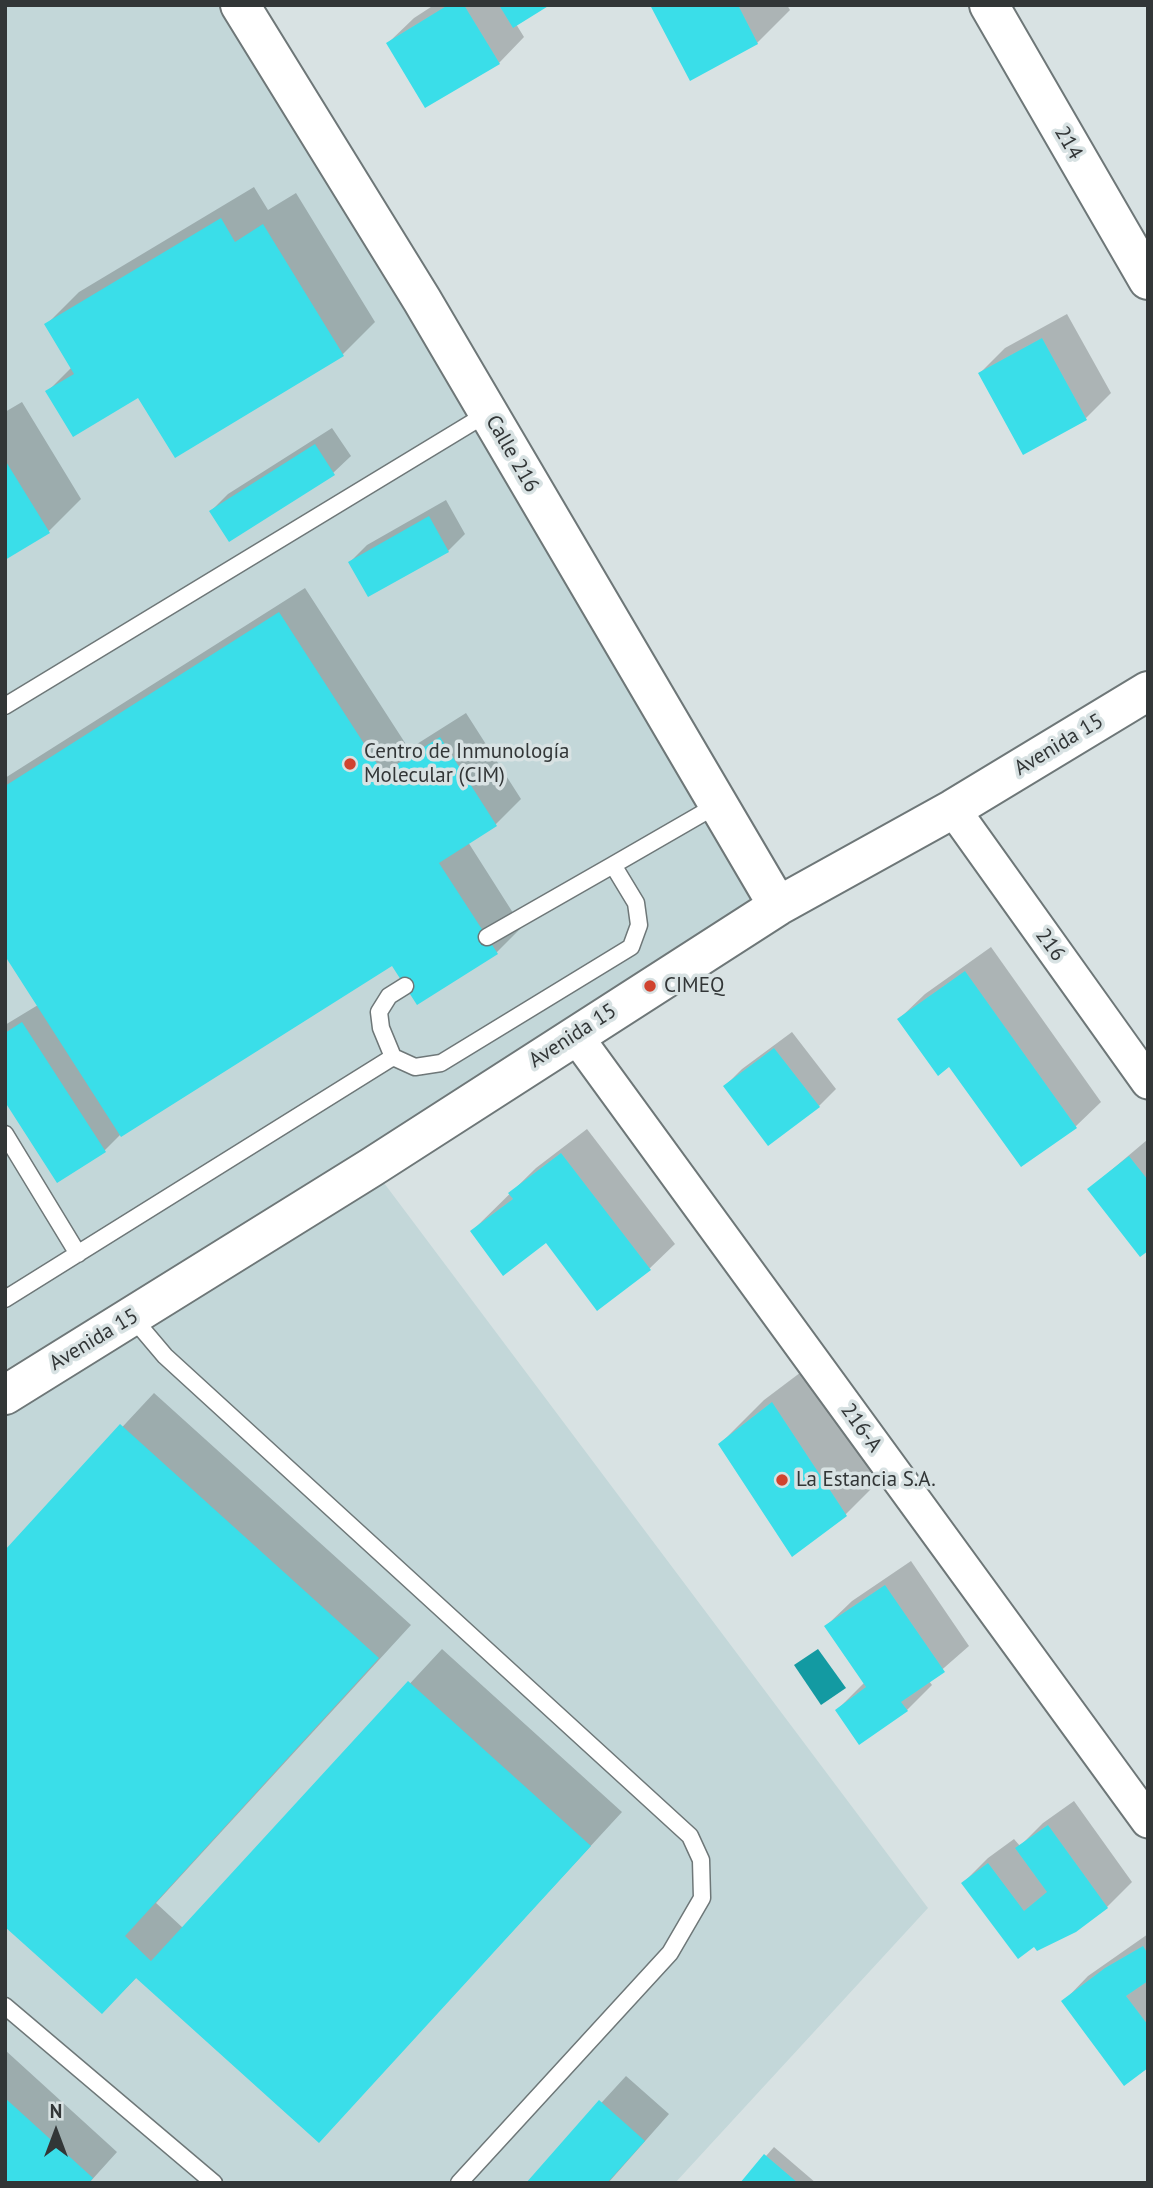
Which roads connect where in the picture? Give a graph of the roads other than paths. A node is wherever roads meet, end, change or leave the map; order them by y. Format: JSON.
{"nodes":[{"id":1,"x":240,"y":5,"type":"edge"},
{"id":2,"x":989,"y":5,"type":"edge"},
{"id":3,"x":1148,"y":280,"type":"edge"},
{"id":4,"x":488,"y":413,"type":"junction"},
{"id":5,"x":1148,"y":691,"type":"edge"},
{"id":6,"x":5,"y":706,"type":"edge"},
{"id":7,"x":717,"y":804,"type":"junction"},
{"id":8,"x":953,"y":809,"type":"junction"},
{"id":9,"x":613,"y":866,"type":"junction"},
{"id":10,"x":778,"y":906,"type":"junction"},
{"id":11,"x":487,"y":937,"type":"dead end"},
{"id":12,"x":405,"y":986,"type":"dead end"},
{"id":13,"x":575,"y":1035,"type":"junction"},
{"id":14,"x":393,"y":1057,"type":"junction"},
{"id":15,"x":1148,"y":1082,"type":"edge"},
{"id":16,"x":5,"y":1134,"type":"edge"},
{"id":17,"x":78,"y":1254,"type":"junction"},
{"id":18,"x":5,"y":1299,"type":"edge"},
{"id":19,"x":132,"y":1317,"type":"junction"},
{"id":20,"x":5,"y":1395,"type":"edge"},
{"id":21,"x":1148,"y":1821,"type":"edge"},
{"id":22,"x":5,"y":2006,"type":"edge"},
{"id":23,"x":215,"y":2183,"type":"edge"},
{"id":24,"x":459,"y":2183,"type":"edge"}],
"edges":[{"from":1,"to":4,"type":"street","name":"Calle 216"},
{"from":2,"to":3,"type":"street","name":"214"},
{"from":4,"to":6,"type":"lane"},
{"from":4,"to":7,"type":"street","name":"Calle 216"},
{"from":5,"to":8,"type":"street","name":"Avenida 15"},
{"from":7,"to":9,"type":"lane"},
{"from":7,"to":10,"type":"street","name":"Calle 216"},
{"from":8,"to":10,"type":"street","name":"Avenida 15"},
{"from":8,"to":15,"type":"street","name":"216"},
{"from":9,"to":11,"type":"lane"},
{"from":9,"to":14,"type":"lane"},
{"from":10,"to":13,"type":"street","name":"Avenida 15"},
{"from":12,"to":14,"type":"lane"},
{"from":13,"to":19,"type":"street","name":"Avenida 15"},
{"from":13,"to":21,"type":"street","name":"216-A"},
{"from":14,"to":17,"type":"lane"},
{"from":16,"to":17,"type":"lane"},
{"from":17,"to":18,"type":"lane"},
{"from":19,"to":20,"type":"street","name":"Avenida 15"},
{"from":19,"to":24,"type":"lane"},
{"from":22,"to":23,"type":"lane"}]}
